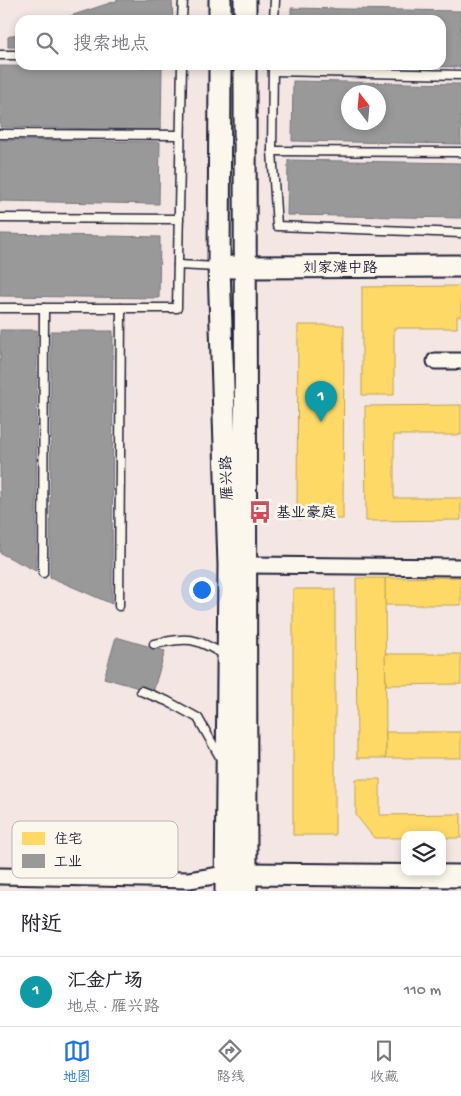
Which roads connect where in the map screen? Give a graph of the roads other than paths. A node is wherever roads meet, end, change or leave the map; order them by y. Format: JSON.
{"nodes":[{"id":1,"x":183,"y":0,"type":"edge"},
{"id":2,"x":220,"y":0,"type":"edge"},
{"id":3,"x":245,"y":0,"type":"edge"},
{"id":4,"x":274,"y":0,"type":"edge"},
{"id":5,"x":182,"y":15,"type":"edge"},
{"id":6,"x":220,"y":15,"type":"edge"},
{"id":7,"x":245,"y":15,"type":"edge"},
{"id":8,"x":274,"y":15,"type":"edge"},
{"id":9,"x":0,"y":55,"type":"edge"},
{"id":10,"x":15,"y":55,"type":"edge"},
{"id":11,"x":182,"y":70,"type":"edge"},
{"id":12,"x":220,"y":70,"type":"edge"},
{"id":13,"x":245,"y":70,"type":"edge"},
{"id":14,"x":273,"y":70,"type":"edge"},
{"id":15,"x":327,"y":70,"type":"edge"},
{"id":16,"x":461,"y":75,"type":"edge"},
{"id":17,"x":0,"y":134,"type":"edge"},
{"id":18,"x":180,"y":135,"type":"junction"},
{"id":19,"x":272,"y":151,"type":"junction"},
{"id":20,"x":461,"y":152,"type":"edge"},
{"id":21,"x":0,"y":218,"type":"edge"},
{"id":22,"x":179,"y":219,"type":"junction"},
{"id":23,"x":461,"y":233,"type":"edge"},
{"id":24,"x":178,"y":265,"type":"junction"},
{"id":25,"x":461,"y":266,"type":"edge"},
{"id":26,"x":220,"y":267,"type":"junction"},
{"id":27,"x":245,"y":268,"type":"junction"},
{"id":28,"x":0,"y":308,"type":"edge"},
{"id":29,"x":44,"y":308,"type":"junction"},
{"id":30,"x":121,"y":308,"type":"junction"},
{"id":31,"x":435,"y":361,"type":"dead end"},
{"id":32,"x":461,"y":361,"type":"edge"},
{"id":33,"x":237,"y":565,"type":"junction"},
{"id":34,"x":461,"y":567,"type":"edge"},
{"id":35,"x":43,"y":573,"type":"dead end"},
{"id":36,"x":119,"y":606,"type":"dead end"},
{"id":37,"x":154,"y":644,"type":"dead end"},
{"id":38,"x":228,"y":656,"type":"junction"},
{"id":39,"x":141,"y":692,"type":"dead end"},
{"id":40,"x":227,"y":773,"type":"junction"},
{"id":41,"x":461,"y":876,"type":"edge"},
{"id":42,"x":94,"y":878,"type":"edge"},
{"id":43,"x":236,"y":882,"type":"edge"}],
"edges":[{"from":1,"to":5,"type":"lane"},
{"from":2,"to":6,"type":"main road"},
{"from":3,"to":7,"type":"main road"},
{"from":4,"to":8,"type":"lane"},
{"from":9,"to":10,"type":"lane"},
{"from":11,"to":18,"type":"lane"},
{"from":12,"to":26,"type":"main road","name":"雁兴路"},
{"from":13,"to":27,"type":"main road","name":"雁兴路"},
{"from":14,"to":19,"type":"lane"},
{"from":15,"to":16,"type":"lane"},
{"from":17,"to":18,"type":"lane"},
{"from":18,"to":22,"type":"lane"},
{"from":19,"to":20,"type":"lane"},
{"from":19,"to":23,"type":"lane"},
{"from":21,"to":22,"type":"lane"},
{"from":22,"to":24,"type":"lane"},
{"from":24,"to":26,"type":"lane"},
{"from":24,"to":30,"type":"lane"},
{"from":25,"to":27,"type":"main road","name":"刘家滩中路"},
{"from":26,"to":27,"type":"main road","name":"刘家滩中路"},
{"from":26,"to":33,"type":"main road","name":"雁兴路"},
{"from":27,"to":33,"type":"main road","name":"雁兴路"},
{"from":28,"to":29,"type":"lane"},
{"from":29,"to":30,"type":"lane"},
{"from":29,"to":35,"type":"lane"},
{"from":30,"to":36,"type":"lane"},
{"from":31,"to":32,"type":"street"},
{"from":33,"to":34,"type":"street"},
{"from":33,"to":38,"type":"main road","name":"雁兴路"},
{"from":33,"to":43,"type":"main road","name":"雁兴路"},
{"from":37,"to":38,"type":"lane"},
{"from":38,"to":40,"type":"main road","name":"雁兴路"},
{"from":39,"to":40,"type":"lane"},
{"from":40,"to":43,"type":"main road","name":"雁兴路"},
{"from":41,"to":43,"type":"main road"},
{"from":42,"to":43,"type":"street"}]}
